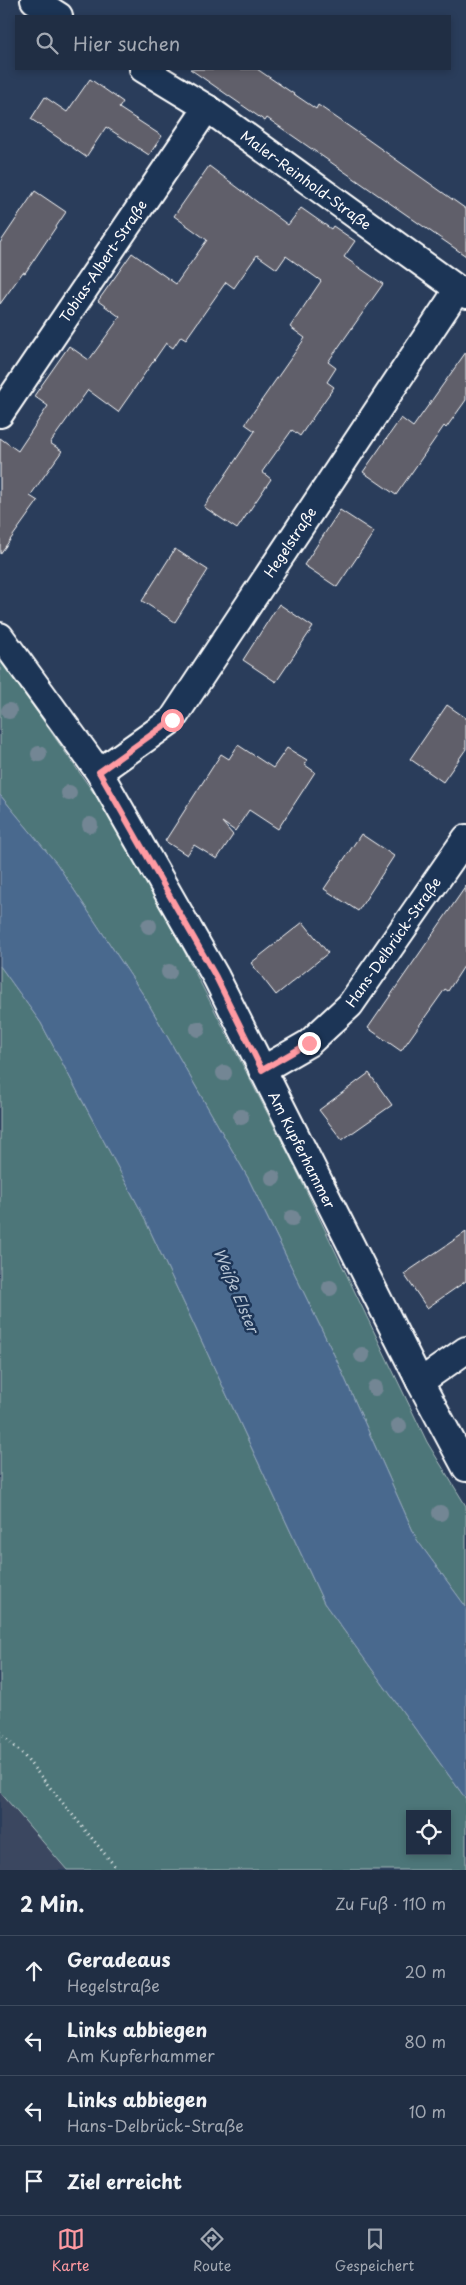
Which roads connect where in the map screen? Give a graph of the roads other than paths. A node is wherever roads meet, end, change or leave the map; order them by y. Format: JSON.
{"nodes":[{"id":1,"x":34,"y":0,"type":"edge"},
{"id":2,"x":57,"y":15,"type":"edge"},
{"id":3,"x":146,"y":70,"type":"edge"},
{"id":4,"x":207,"y":108,"type":"junction"},
{"id":5,"x":462,"y":292,"type":"edge"},
{"id":6,"x":0,"y":414,"type":"edge"},
{"id":7,"x":0,"y":636,"type":"edge"},
{"id":8,"x":99,"y":772,"type":"junction"},
{"id":9,"x":466,"y":838,"type":"edge"},
{"id":10,"x":262,"y":1070,"type":"junction"},
{"id":11,"x":466,"y":1350,"type":"edge"},
{"id":12,"x":420,"y":1382,"type":"junction"},
{"id":13,"x":466,"y":1468,"type":"edge"}],
"edges":[{"from":1,"to":2,"type":"street"},
{"from":3,"to":4,"type":"street","name":"Maler-Reinhold-Straße"},
{"from":4,"to":5,"type":"street","name":"Maler-Reinhold-Straße"},
{"from":4,"to":6,"type":"street","name":"Tobias-Albert-Straße"},
{"from":5,"to":8,"type":"street","name":"Hegelstraße"},
{"from":7,"to":8,"type":"street","name":"Am Kupferhammer"},
{"from":8,"to":10,"type":"street","name":"Am Kupferhammer"},
{"from":9,"to":10,"type":"street","name":"Hans-Delbrück-Straße"},
{"from":10,"to":12,"type":"street","name":"Am Kupferhammer"},
{"from":11,"to":12,"type":"street"},
{"from":12,"to":13,"type":"street","name":"Am Kupferhammer"}]}
